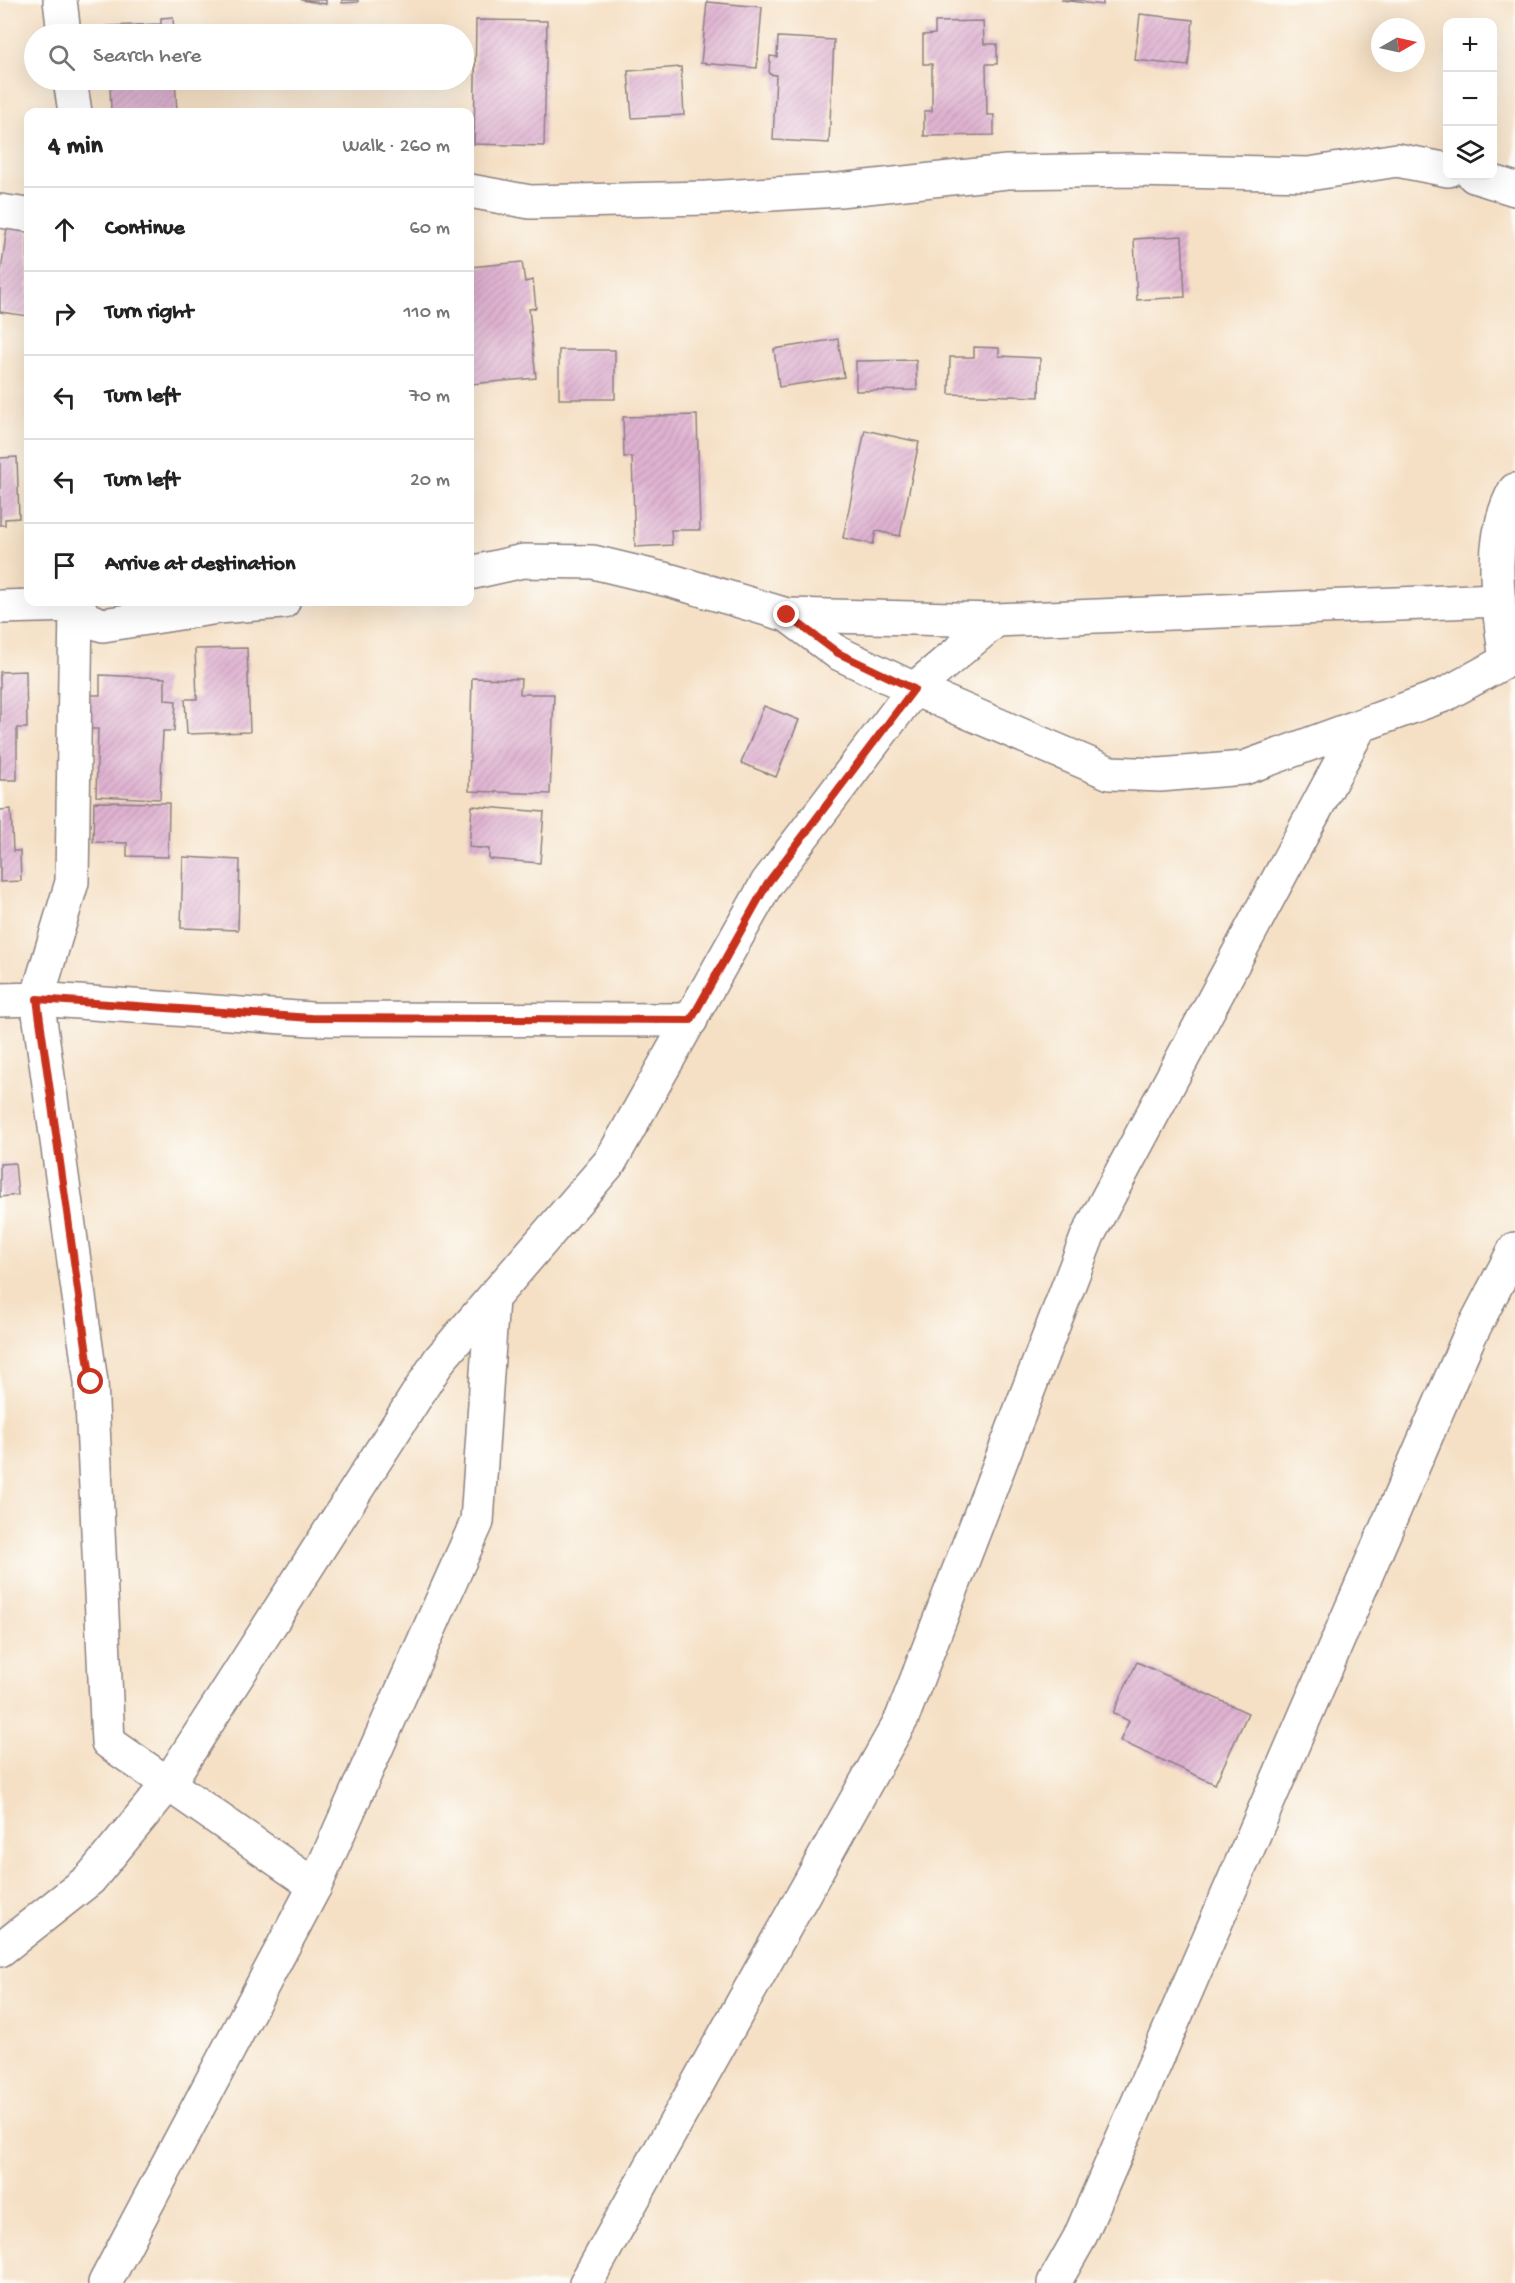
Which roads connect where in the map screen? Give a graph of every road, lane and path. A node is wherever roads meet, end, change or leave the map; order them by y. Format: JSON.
{"nodes":[{"id":1,"x":60,"y":0,"type":"edge"},
{"id":2,"x":63,"y":24,"type":"edge"},
{"id":3,"x":72,"y":90,"type":"edge"},
{"id":4,"x":74,"y":108,"type":"edge"},
{"id":5,"x":1443,"y":169,"type":"edge"},
{"id":6,"x":1487,"y":180,"type":"edge"},
{"id":7,"x":1515,"y":189,"type":"edge"},
{"id":8,"x":474,"y":192,"type":"edge"},
{"id":9,"x":0,"y":211,"type":"edge"},
{"id":10,"x":24,"y":214,"type":"edge"},
{"id":11,"x":1515,"y":490,"type":"edge"},
{"id":12,"x":474,"y":572,"type":"edge"},
{"id":13,"x":1498,"y":600,"type":"junction"},
{"id":14,"x":24,"y":606,"type":"edge"},
{"id":15,"x":76,"y":606,"type":"edge"},
{"id":16,"x":78,"y":606,"type":"edge"},
{"id":17,"x":231,"y":606,"type":"edge"},
{"id":18,"x":0,"y":607,"type":"edge"},
{"id":19,"x":787,"y":615,"type":"junction"},
{"id":20,"x":996,"y":620,"type":"junction"},
{"id":21,"x":1510,"y":659,"type":"edge"},
{"id":22,"x":914,"y":689,"type":"junction"},
{"id":23,"x":1359,"y":728,"type":"junction"},
{"id":24,"x":37,"y":999,"type":"junction"},
{"id":25,"x":0,"y":1000,"type":"edge"},
{"id":26,"x":691,"y":1020,"type":"junction"},
{"id":27,"x":1515,"y":1249,"type":"edge"},
{"id":28,"x":492,"y":1299,"type":"junction"},
{"id":29,"x":168,"y":1784,"type":"junction"},
{"id":30,"x":315,"y":1886,"type":"junction"},
{"id":31,"x":0,"y":1950,"type":"edge"},
{"id":32,"x":105,"y":2283,"type":"edge"},
{"id":33,"x":586,"y":2283,"type":"edge"},
{"id":34,"x":1054,"y":2283,"type":"edge"}],
"edges":[{"from":1,"to":2,"type":"street"},
{"from":3,"to":4,"type":"street"},
{"from":5,"to":8,"type":"street"},
{"from":6,"to":7,"type":"street"},
{"from":9,"to":10,"type":"street"},
{"from":11,"to":13,"type":"street"},
{"from":12,"to":19,"type":"street"},
{"from":13,"to":20,"type":"street"},
{"from":13,"to":21,"type":"street"},
{"from":14,"to":18,"type":"street"},
{"from":15,"to":24,"type":"street"},
{"from":16,"to":17,"type":"street"},
{"from":19,"to":20,"type":"street"},
{"from":19,"to":22,"type":"street"},
{"from":20,"to":22,"type":"street"},
{"from":21,"to":23,"type":"street"},
{"from":22,"to":23,"type":"street"},
{"from":22,"to":26,"type":"street"},
{"from":23,"to":33,"type":"street"},
{"from":24,"to":25,"type":"street"},
{"from":24,"to":26,"type":"street"},
{"from":24,"to":29,"type":"street"},
{"from":26,"to":28,"type":"street"},
{"from":27,"to":34,"type":"street"},
{"from":28,"to":29,"type":"street"},
{"from":28,"to":30,"type":"street"},
{"from":29,"to":30,"type":"street"},
{"from":29,"to":31,"type":"street"},
{"from":30,"to":32,"type":"street"}]}
